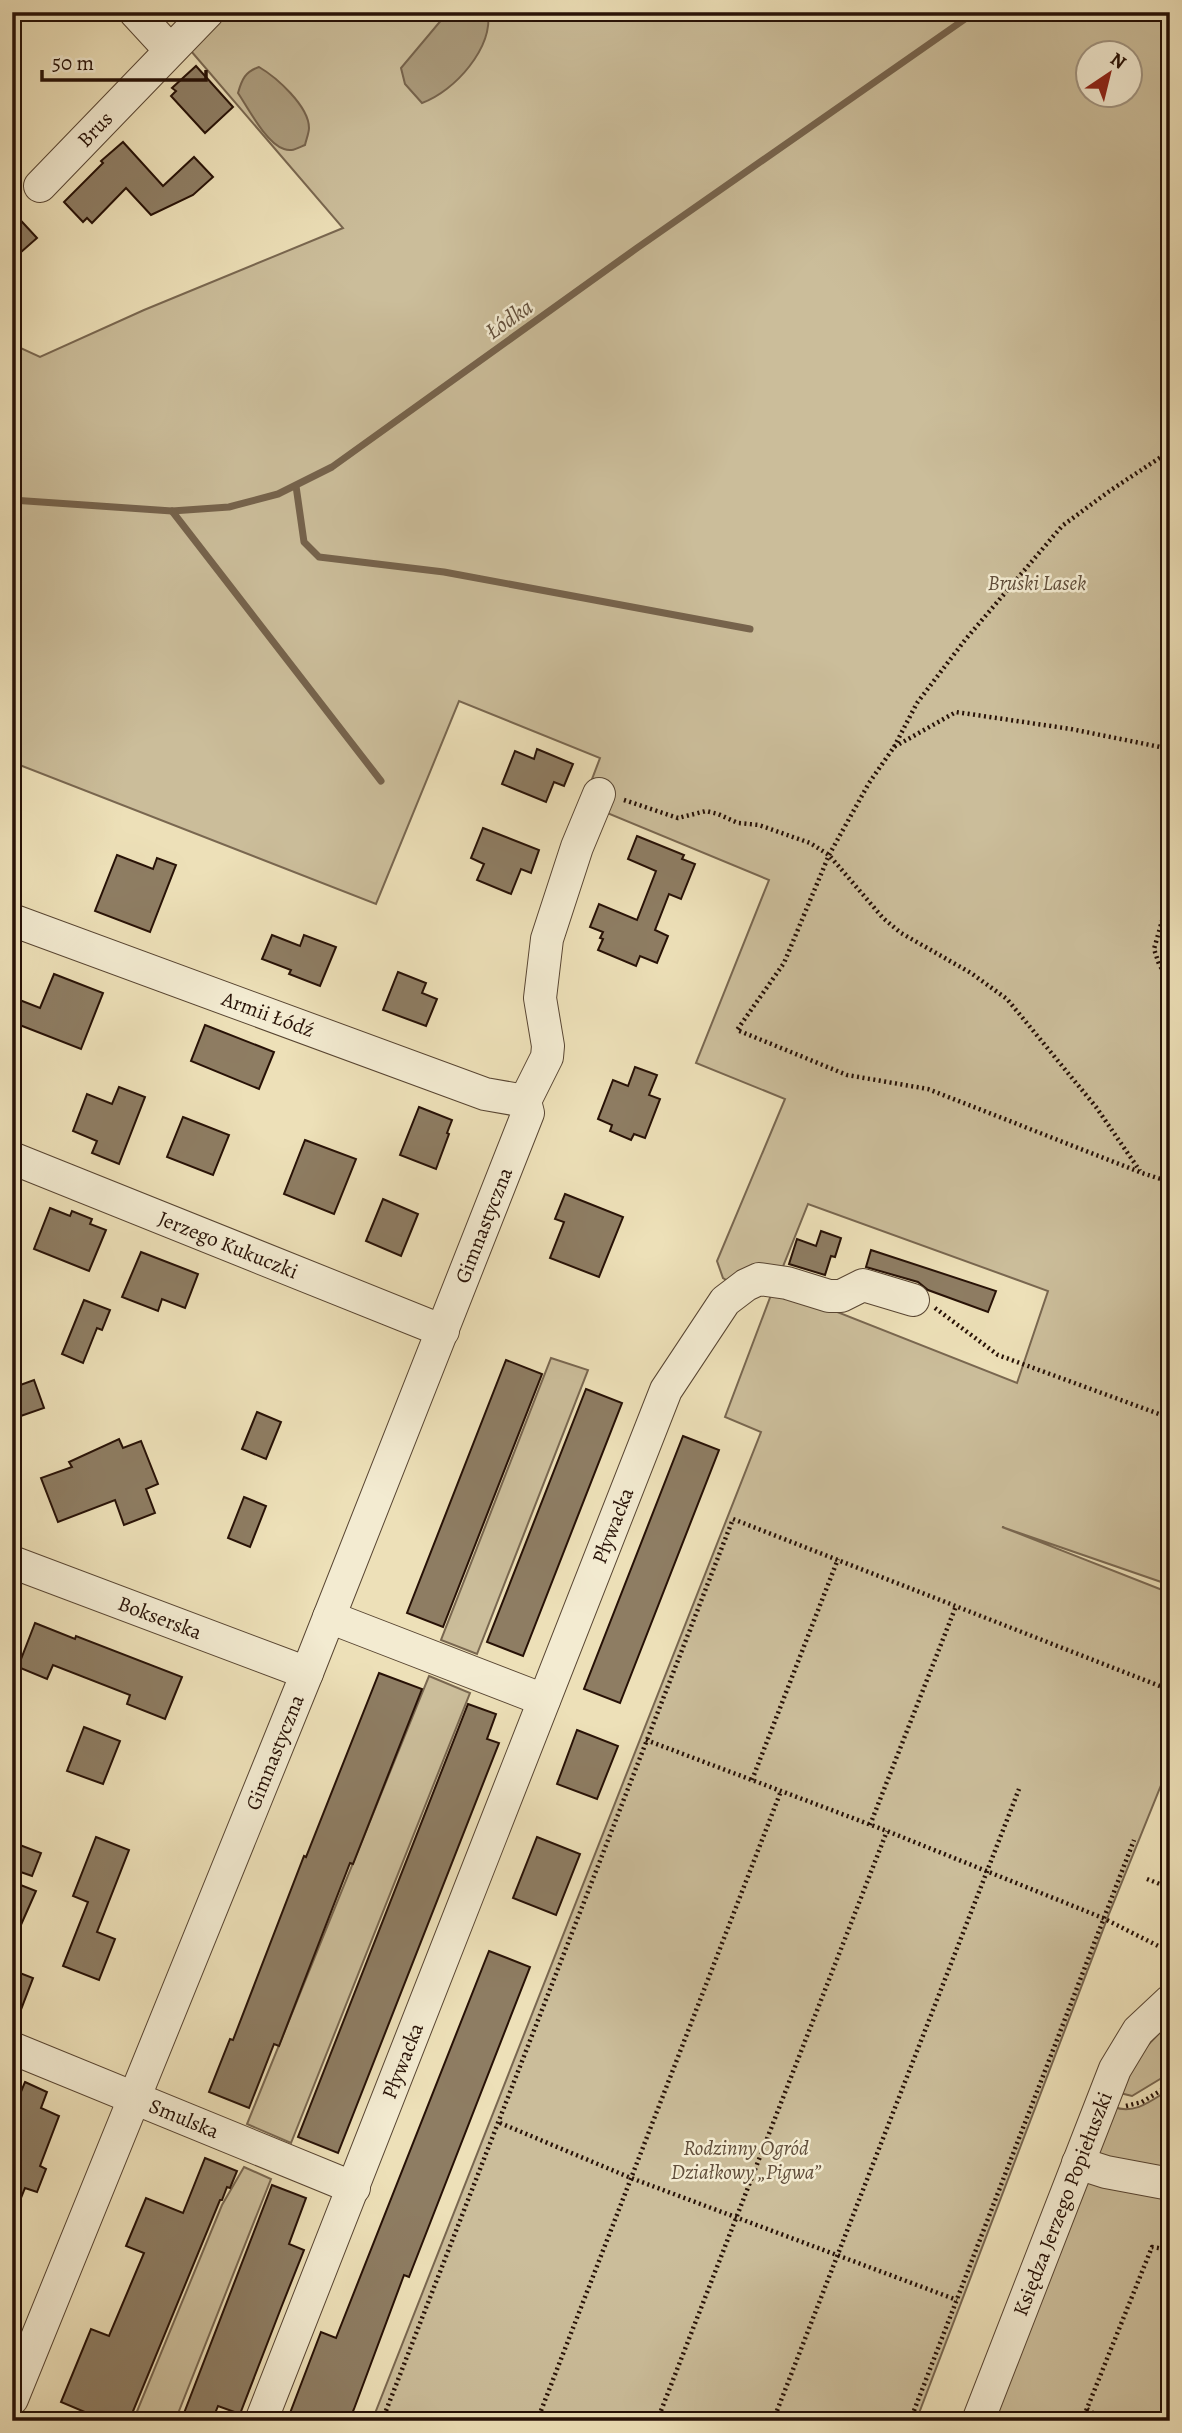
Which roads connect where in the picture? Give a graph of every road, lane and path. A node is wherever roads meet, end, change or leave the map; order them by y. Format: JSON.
{"nodes":[{"id":1,"x":135,"y":12,"type":"edge"},
{"id":2,"x":208,"y":12,"type":"edge"},
{"id":3,"x":170,"y":50,"type":"junction"},
{"id":4,"x":40,"y":186,"type":"dead end"},
{"id":5,"x":1170,"y":452,"type":"edge"},
{"id":6,"x":894,"y":747,"type":"junction"},
{"id":7,"x":1167,"y":748,"type":"edge"},
{"id":8,"x":1170,"y":771,"type":"edge"},
{"id":9,"x":599,"y":794,"type":"joint"},
{"id":10,"x":829,"y":855,"type":"junction"},
{"id":11,"x":1170,"y":893,"type":"edge"},
{"id":12,"x":12,"y":920,"type":"edge"},
{"id":13,"x":1170,"y":983,"type":"edge"},
{"id":14,"x":525,"y":1101,"type":"junction"},
{"id":15,"x":12,"y":1158,"type":"edge"},
{"id":16,"x":1142,"y":1173,"type":"junction"},
{"id":17,"x":1170,"y":1182,"type":"edge"},
{"id":18,"x":913,"y":1300,"type":"joint"},
{"id":19,"x":443,"y":1331,"type":"junction"},
{"id":20,"x":1170,"y":1418,"type":"edge"},
{"id":21,"x":838,"y":1559,"type":"junction"},
{"id":22,"x":12,"y":1562,"type":"edge"},
{"id":23,"x":956,"y":1606,"type":"junction"},
{"id":24,"x":329,"y":1617,"type":"junction"},
{"id":25,"x":307,"y":1673,"type":"junction"},
{"id":26,"x":1170,"y":1690,"type":"edge"},
{"id":27,"x":544,"y":1700,"type":"junction"},
{"id":28,"x":646,"y":1740,"type":"junction"},
{"id":29,"x":752,"y":1780,"type":"junction"},
{"id":30,"x":1019,"y":1789,"type":"dead end"},
{"id":31,"x":781,"y":1791,"type":"junction"},
{"id":32,"x":870,"y":1825,"type":"junction"},
{"id":33,"x":887,"y":1831,"type":"junction"},
{"id":34,"x":1134,"y":1840,"type":"dead end"},
{"id":35,"x":989,"y":1872,"type":"junction"},
{"id":36,"x":1147,"y":1879,"type":"dead end"},
{"id":37,"x":1170,"y":1888,"type":"edge"},
{"id":38,"x":1104,"y":1918,"type":"junction"},
{"id":39,"x":1170,"y":1952,"type":"edge"},
{"id":40,"x":1170,"y":2001,"type":"edge"},
{"id":41,"x":12,"y":2048,"type":"edge"},
{"id":42,"x":1170,"y":2085,"type":"edge"},
{"id":43,"x":133,"y":2097,"type":"junction"},
{"id":44,"x":1123,"y":2106,"type":"dead end"},
{"id":45,"x":500,"y":2123,"type":"junction"},
{"id":46,"x":1078,"y":2163,"type":"junction"},
{"id":47,"x":631,"y":2178,"type":"junction"},
{"id":48,"x":1170,"y":2184,"type":"edge"},
{"id":49,"x":354,"y":2188,"type":"junction"},
{"id":50,"x":737,"y":2216,"type":"junction"},
{"id":51,"x":1170,"y":2250,"type":"edge"},
{"id":52,"x":839,"y":2254,"type":"junction"},
{"id":53,"x":957,"y":2300,"type":"junction"},
{"id":54,"x":12,"y":2399,"type":"edge"},
{"id":55,"x":1087,"y":2409,"type":"junction"},
{"id":56,"x":261,"y":2421,"type":"edge"},
{"id":57,"x":382,"y":2421,"type":"edge"},
{"id":58,"x":537,"y":2421,"type":"edge"},
{"id":59,"x":657,"y":2421,"type":"edge"},
{"id":60,"x":773,"y":2421,"type":"edge"},
{"id":61,"x":910,"y":2421,"type":"edge"},
{"id":62,"x":978,"y":2421,"type":"edge"},
{"id":63,"x":1082,"y":2421,"type":"edge"},
{"id":64,"x":1105,"y":2421,"type":"edge"}],
"edges":[{"from":1,"to":3,"type":"street"},
{"from":2,"to":3,"type":"street","name":"Brus"},
{"from":3,"to":4,"type":"street","name":"Brus"},
{"from":5,"to":6,"type":"path"},
{"from":6,"to":7,"type":"path"},
{"from":6,"to":10,"type":"path"},
{"from":7,"to":8,"type":"path"},
{"from":9,"to":10,"type":"path"},
{"from":9,"to":14,"type":"street","name":"Gimnastyczna"},
{"from":10,"to":16,"type":"path"},
{"from":10,"to":16,"type":"path"},
{"from":11,"to":13,"type":"path"},
{"from":12,"to":14,"type":"street","name":"Armii Łódź"},
{"from":14,"to":19,"type":"street","name":"Gimnastyczna"},
{"from":15,"to":19,"type":"street","name":"Jerzego Kukuczki"},
{"from":16,"to":17,"type":"path"},
{"from":18,"to":20,"type":"path"},
{"from":18,"to":27,"type":"street","name":"Pływacka"},
{"from":19,"to":24,"type":"street","name":"Gimnastyczna"},
{"from":21,"to":23,"type":"path"},
{"from":21,"to":28,"type":"path"},
{"from":21,"to":29,"type":"path"},
{"from":22,"to":25,"type":"street","name":"Bokserska"},
{"from":23,"to":26,"type":"path"},
{"from":23,"to":32,"type":"path"},
{"from":24,"to":25,"type":"street","name":"Gimnastyczna"},
{"from":24,"to":27,"type":"street"},
{"from":25,"to":43,"type":"street","name":"Gimnastyczna"},
{"from":27,"to":49,"type":"street","name":"Pływacka"},
{"from":28,"to":29,"type":"path"},
{"from":28,"to":45,"type":"path"},
{"from":29,"to":31,"type":"path"},
{"from":30,"to":35,"type":"path"},
{"from":31,"to":32,"type":"path"},
{"from":31,"to":47,"type":"path"},
{"from":32,"to":33,"type":"path"},
{"from":33,"to":35,"type":"path"},
{"from":33,"to":50,"type":"path"},
{"from":34,"to":38,"type":"path"},
{"from":35,"to":38,"type":"path"},
{"from":35,"to":52,"type":"path"},
{"from":36,"to":37,"type":"path"},
{"from":38,"to":39,"type":"path"},
{"from":38,"to":53,"type":"path"},
{"from":40,"to":46,"type":"street","name":"Księdza Jerzego Popiełuszki"},
{"from":41,"to":43,"type":"street","name":"Smulska"},
{"from":42,"to":44,"type":"path"},
{"from":43,"to":49,"type":"street","name":"Smulska"},
{"from":43,"to":54,"type":"street","name":"Gimnastyczna"},
{"from":45,"to":47,"type":"path"},
{"from":45,"to":57,"type":"path"},
{"from":46,"to":48,"type":"street"},
{"from":46,"to":62,"type":"street","name":"Księdza Jerzego Popiełuszki"},
{"from":47,"to":50,"type":"path"},
{"from":47,"to":58,"type":"path"},
{"from":49,"to":56,"type":"street","name":"Pływacka"},
{"from":50,"to":52,"type":"path"},
{"from":50,"to":59,"type":"path"},
{"from":51,"to":55,"type":"path"},
{"from":52,"to":53,"type":"path"},
{"from":52,"to":60,"type":"path"},
{"from":53,"to":61,"type":"path"},
{"from":55,"to":63,"type":"path"},
{"from":55,"to":64,"type":"path"}]}
